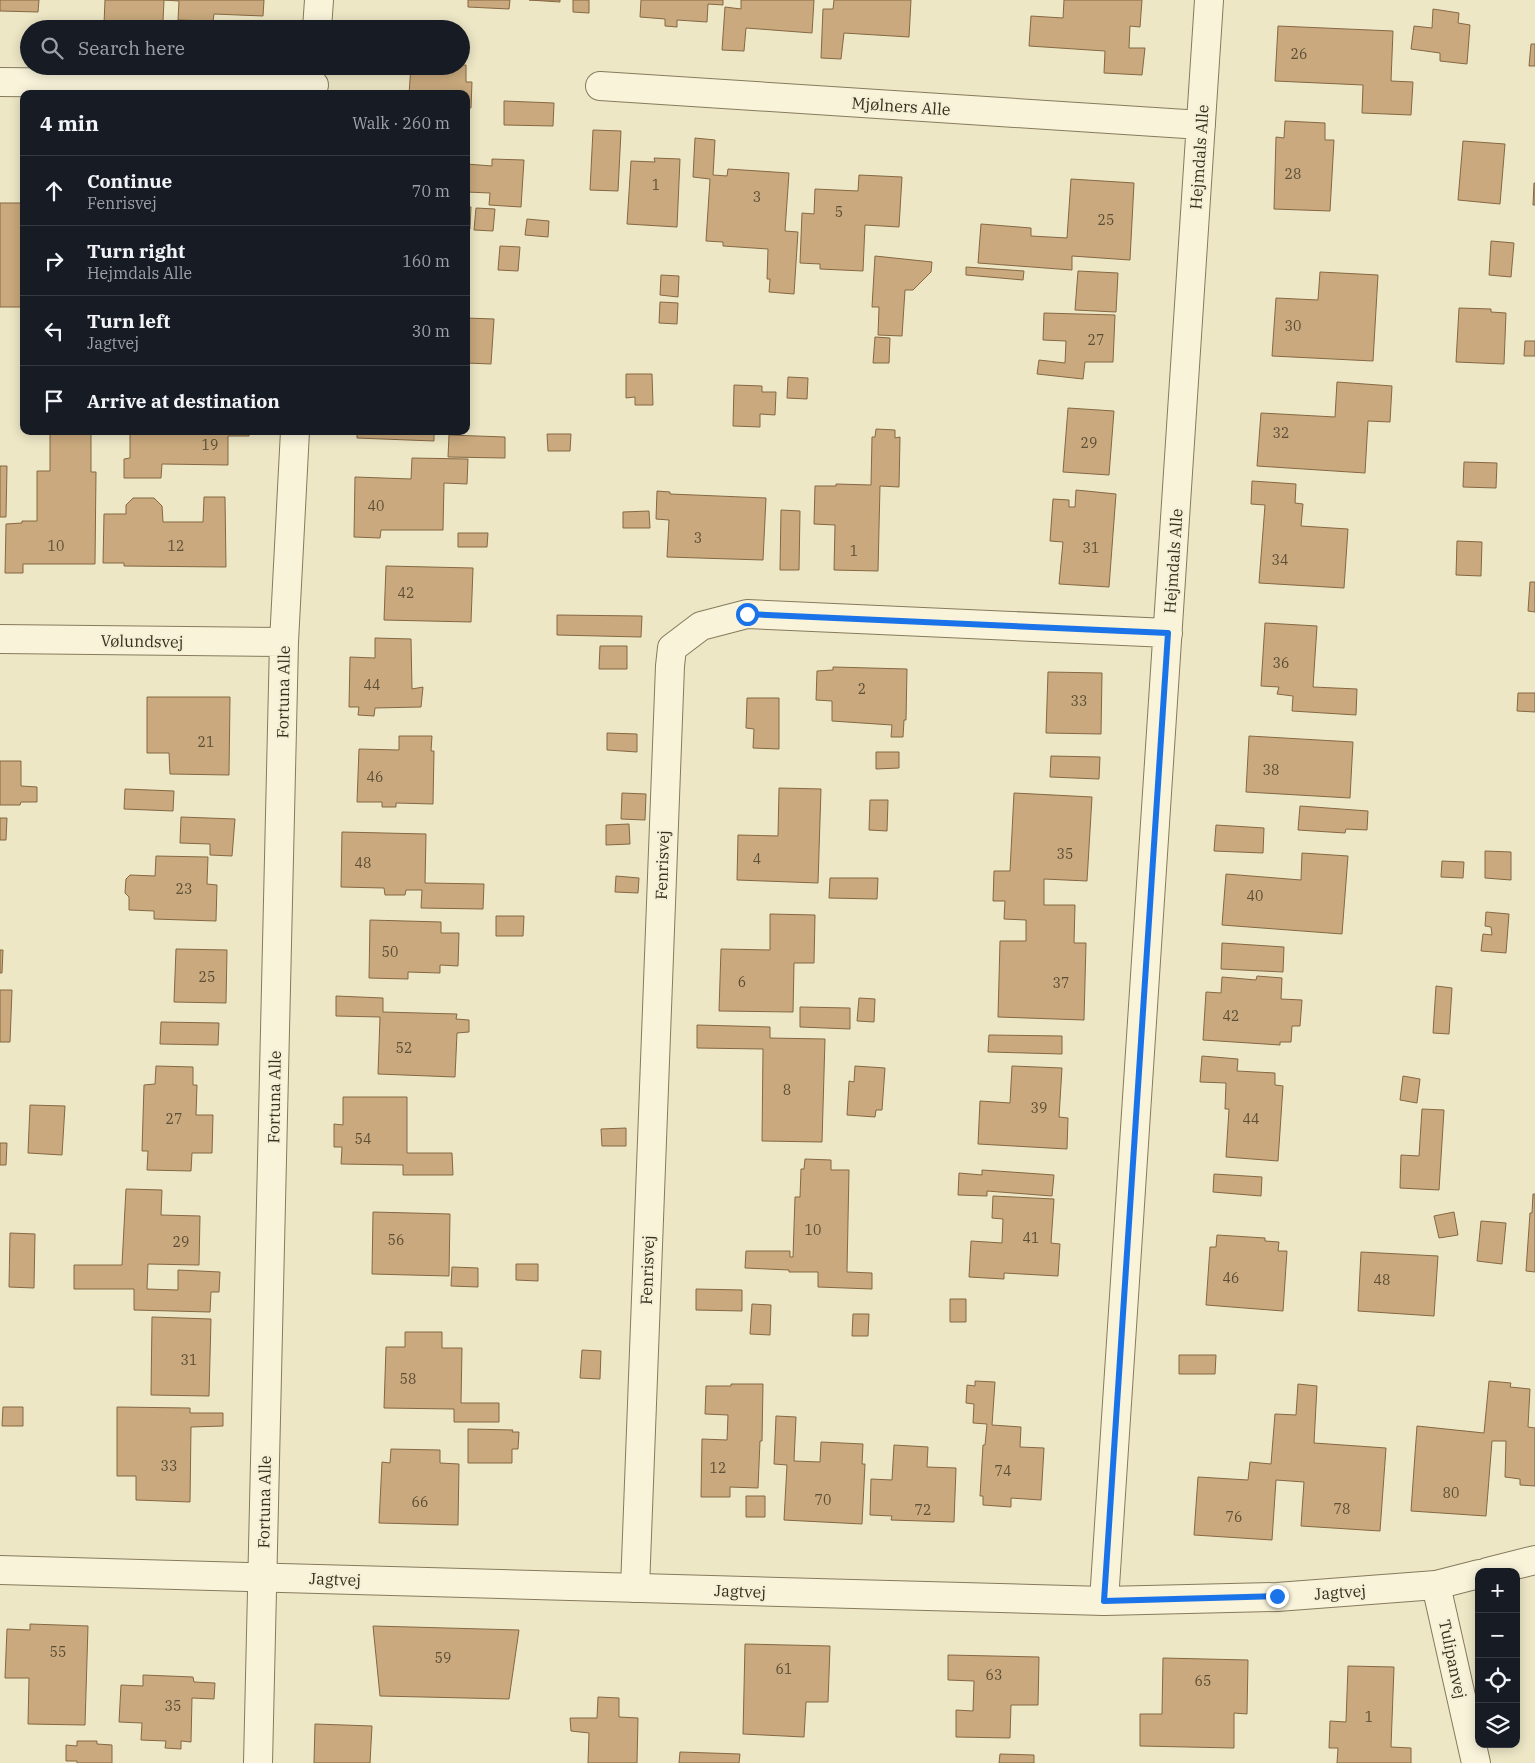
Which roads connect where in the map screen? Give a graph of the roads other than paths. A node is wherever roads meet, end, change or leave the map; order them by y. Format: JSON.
{"nodes":[{"id":1,"x":319,"y":0,"type":"edge"},
{"id":2,"x":1210,"y":0,"type":"edge"},
{"id":3,"x":318,"y":20,"type":"edge"},
{"id":4,"x":0,"y":82,"type":"edge"},
{"id":5,"x":314,"y":82,"type":"edge"},
{"id":6,"x":600,"y":86,"type":"dead end"},
{"id":7,"x":1201,"y":125,"type":"junction"},
{"id":8,"x":295,"y":435,"type":"edge"},
{"id":9,"x":1168,"y":633,"type":"junction"},
{"id":10,"x":0,"y":639,"type":"edge"},
{"id":11,"x":284,"y":642,"type":"junction"},
{"id":12,"x":1535,"y":1560,"type":"edge"},
{"id":13,"x":1503,"y":1568,"type":"edge"},
{"id":14,"x":0,"y":1570,"type":"edge"},
{"id":15,"x":1475,"y":1575,"type":"edge"},
{"id":16,"x":262,"y":1577,"type":"junction"},
{"id":17,"x":1436,"y":1585,"type":"junction"},
{"id":18,"x":635,"y":1588,"type":"junction"},
{"id":19,"x":1104,"y":1601,"type":"junction"},
{"id":20,"x":258,"y":1763,"type":"edge"},
{"id":21,"x":1476,"y":1763,"type":"edge"}],
"edges":[{"from":1,"to":3,"type":"street"},
{"from":2,"to":7,"type":"street","name":"Hejmdals Alle"},
{"from":4,"to":5,"type":"street"},
{"from":6,"to":7,"type":"street","name":"Mjølners Alle"},
{"from":7,"to":9,"type":"street","name":"Hejmdals Alle"},
{"from":8,"to":11,"type":"street","name":"Fortuna Alle"},
{"from":9,"to":18,"type":"street","name":"Fenrisvej"},
{"from":9,"to":19,"type":"street","name":"Hejmdals Alle"},
{"from":10,"to":11,"type":"street","name":"Vølundsvej"},
{"from":11,"to":16,"type":"street","name":"Fortuna Alle"},
{"from":12,"to":13,"type":"street"},
{"from":14,"to":16,"type":"street","name":"Jagtvej"},
{"from":15,"to":17,"type":"street","name":"Jagtvej"},
{"from":16,"to":18,"type":"street","name":"Jagtvej"},
{"from":16,"to":20,"type":"street","name":"Fortuna Alle"},
{"from":17,"to":19,"type":"street","name":"Jagtvej"},
{"from":17,"to":21,"type":"street","name":"Tulipanvej"},
{"from":18,"to":19,"type":"street","name":"Jagtvej"}]}
